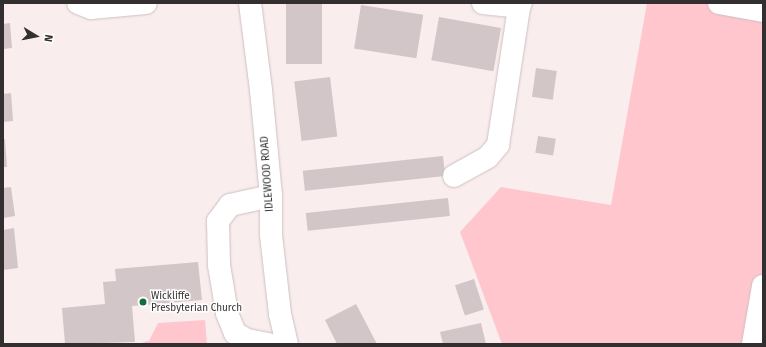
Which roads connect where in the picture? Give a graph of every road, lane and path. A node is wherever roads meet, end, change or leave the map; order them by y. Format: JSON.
{"nodes":[{"id":1,"x":78,"y":3,"type":"edge"},
{"id":2,"x":146,"y":3,"type":"edge"},
{"id":3,"x":250,"y":3,"type":"edge"},
{"id":4,"x":483,"y":3,"type":"edge"},
{"id":5,"x":719,"y":3,"type":"edge"},
{"id":6,"x":520,"y":5,"type":"edge"},
{"id":7,"x":755,"y":7,"type":"edge"},
{"id":8,"x":454,"y":176,"type":"dead end"},
{"id":9,"x":271,"y":196,"type":"junction"},
{"id":10,"x":763,"y":286,"type":"edge"},
{"id":11,"x":761,"y":317,"type":"edge"},
{"id":12,"x":277,"y":343,"type":"edge"},
{"id":13,"x":753,"y":344,"type":"edge"}],
"edges":[{"from":1,"to":2,"type":"street"},
{"from":3,"to":9,"type":"street","name":"IDLEWOOD ROAD"},
{"from":4,"to":6,"type":"street"},
{"from":5,"to":7,"type":"street"},
{"from":6,"to":8,"type":"street"},
{"from":9,"to":12,"type":"street","name":"IDLEWOOD ROAD"},
{"from":9,"to":12,"type":"street"},
{"from":10,"to":11,"type":"street"},
{"from":11,"to":13,"type":"street"}]}
